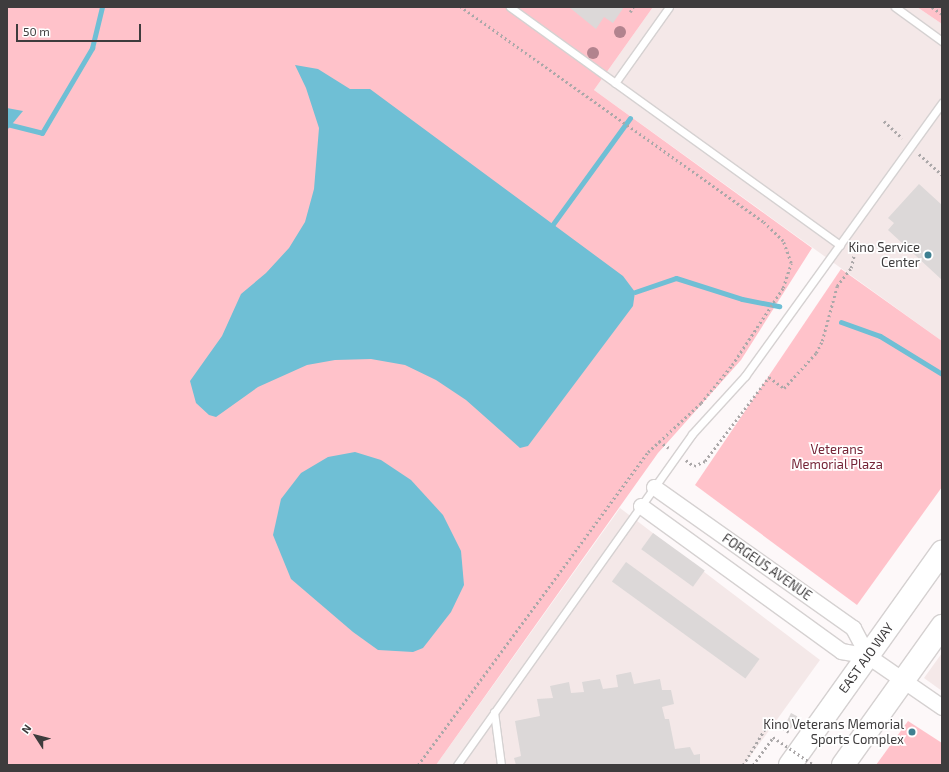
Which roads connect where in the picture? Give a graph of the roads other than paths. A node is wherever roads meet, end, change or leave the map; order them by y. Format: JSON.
{"nodes":[{"id":1,"x":510,"y":7,"type":"edge"},
{"id":2,"x":669,"y":7,"type":"edge"},
{"id":3,"x":895,"y":7,"type":"edge"},
{"id":4,"x":518,"y":9,"type":"edge"},
{"id":5,"x":942,"y":41,"type":"edge"},
{"id":6,"x":615,"y":83,"type":"junction"},
{"id":7,"x":942,"y":103,"type":"edge"},
{"id":8,"x":840,"y":245,"type":"junction"},
{"id":9,"x":654,"y":487,"type":"junction"},
{"id":10,"x":641,"y":506,"type":"junction"},
{"id":11,"x":942,"y":552,"type":"edge"},
{"id":12,"x":942,"y":626,"type":"edge"},
{"id":13,"x":868,"y":656,"type":"junction"},
{"id":14,"x":904,"y":680,"type":"junction"},
{"id":15,"x":942,"y":707,"type":"edge"},
{"id":16,"x":494,"y":712,"type":"junction"},
{"id":17,"x":457,"y":765,"type":"edge"},
{"id":18,"x":501,"y":765,"type":"edge"},
{"id":19,"x":790,"y":765,"type":"edge"},
{"id":20,"x":843,"y":765,"type":"edge"}],
"edges":[{"from":1,"to":4,"type":"lane"},
{"from":2,"to":6,"type":"lane"},
{"from":3,"to":5,"type":"lane"},
{"from":4,"to":6,"type":"lane"},
{"from":6,"to":8,"type":"lane"},
{"from":7,"to":8,"type":"lane"},
{"from":8,"to":9,"type":"lane"},
{"from":9,"to":10,"type":"lane"},
{"from":9,"to":13,"type":"street","name":"FORGEUS AVENUE"},
{"from":10,"to":13,"type":"street","name":"FORGEUS AVENUE"},
{"from":10,"to":16,"type":"lane"},
{"from":11,"to":13,"type":"main road","name":"EAST AJO WAY"},
{"from":12,"to":14,"type":"main road"},
{"from":13,"to":14,"type":"street","name":"FORGEUS AVENUE"},
{"from":13,"to":19,"type":"main road","name":"EAST AJO WAY"},
{"from":14,"to":15,"type":"street","name":"FORGEUS AVENUE"},
{"from":14,"to":20,"type":"main road"},
{"from":16,"to":17,"type":"lane"},
{"from":16,"to":18,"type":"lane"}]}
